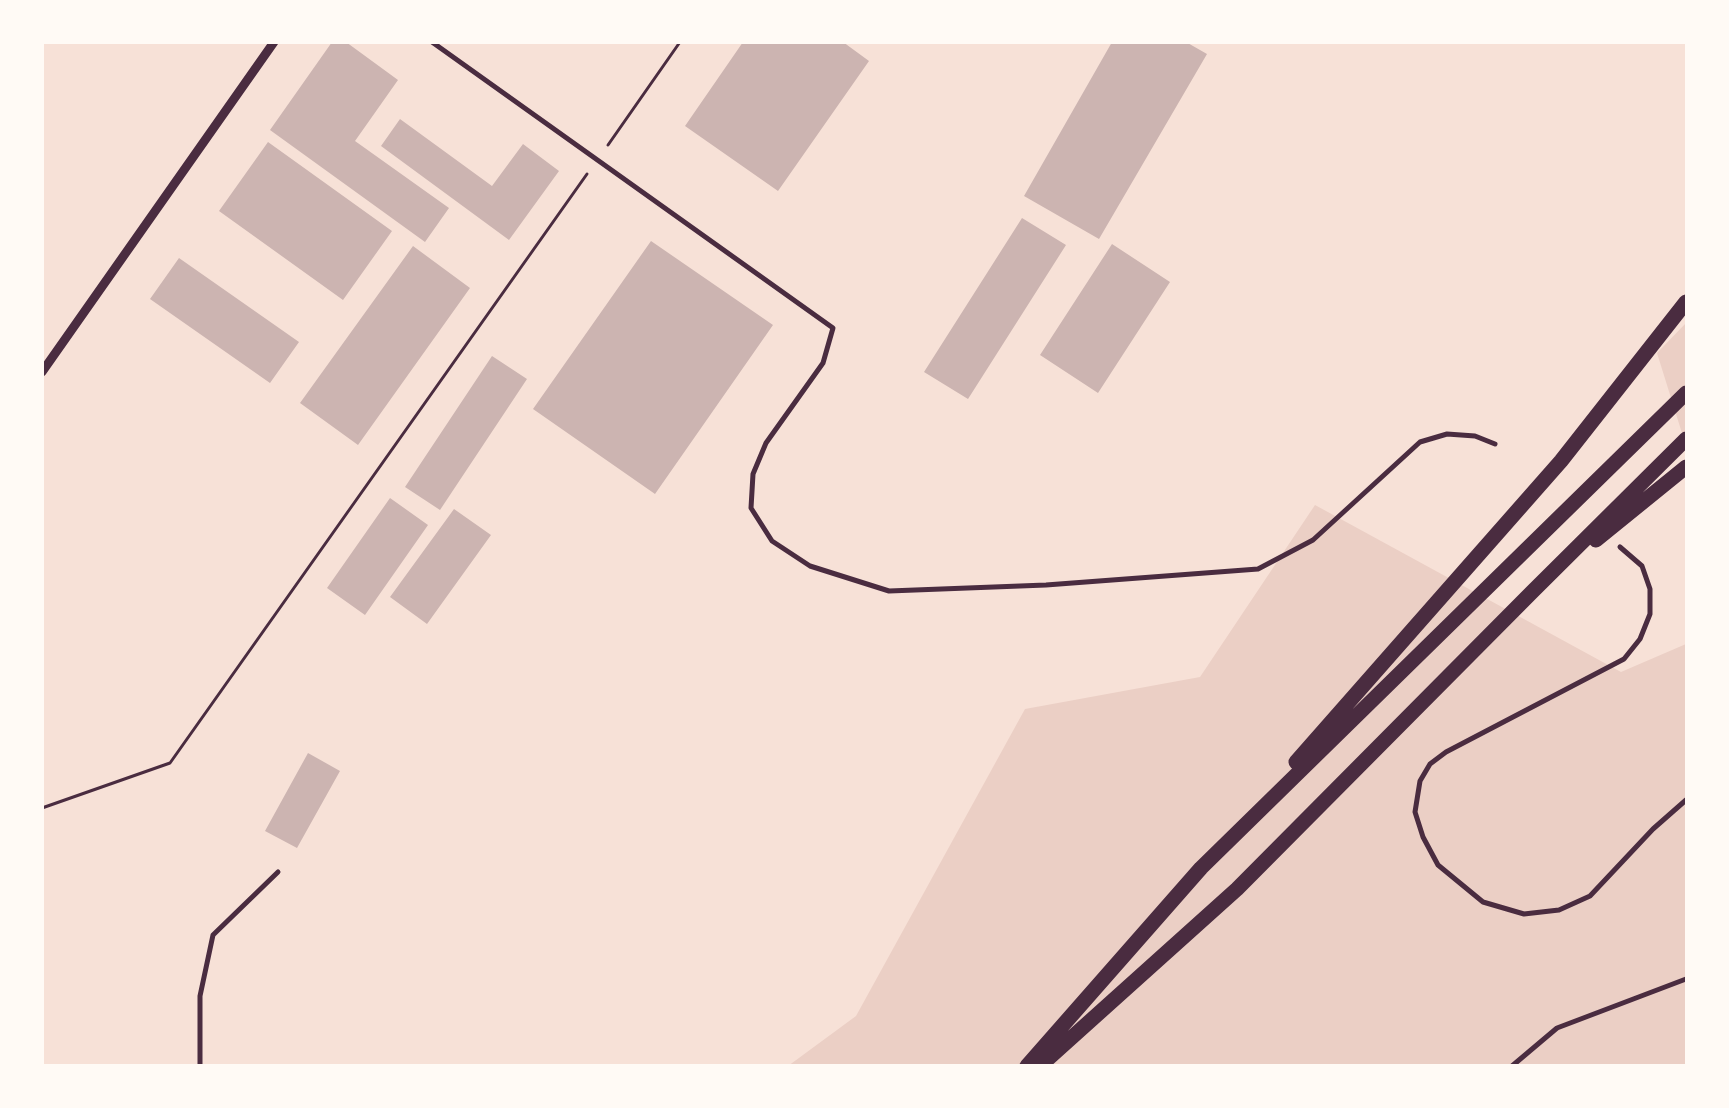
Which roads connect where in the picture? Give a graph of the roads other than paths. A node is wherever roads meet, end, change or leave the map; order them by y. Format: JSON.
{"nodes":[{"id":1,"x":274,"y":42,"type":"edge"},
{"id":2,"x":432,"y":42,"type":"edge"},
{"id":3,"x":1686,"y":302,"type":"edge"},
{"id":4,"x":42,"y":372,"type":"edge"},
{"id":5,"x":1686,"y":393,"type":"edge"},
{"id":6,"x":1686,"y":439,"type":"edge"},
{"id":7,"x":1496,"y":444,"type":"dead end"},
{"id":8,"x":1686,"y":468,"type":"edge"},
{"id":9,"x":1620,"y":547,"type":"dead end"},
{"id":10,"x":1532,"y":592,"type":"junction"},
{"id":11,"x":1686,"y":800,"type":"edge"},
{"id":12,"x":1201,"y":868,"type":"junction"},
{"id":13,"x":278,"y":872,"type":"dead end"},
{"id":14,"x":1686,"y":979,"type":"edge"},
{"id":15,"x":200,"y":1066,"type":"edge"},
{"id":16,"x":1027,"y":1066,"type":"edge"},
{"id":17,"x":1040,"y":1066,"type":"edge"},
{"id":18,"x":1512,"y":1066,"type":"edge"}],
"edges":[{"from":1,"to":4,"type":"street"},
{"from":2,"to":7,"type":"street"},
{"from":3,"to":12,"type":"highway"},
{"from":5,"to":12,"type":"highway"},
{"from":6,"to":10,"type":"highway"},
{"from":8,"to":10,"type":"highway"},
{"from":9,"to":11,"type":"street"},
{"from":10,"to":17,"type":"highway"},
{"from":12,"to":16,"type":"highway"},
{"from":13,"to":15,"type":"street"},
{"from":14,"to":18,"type":"street"}]}
